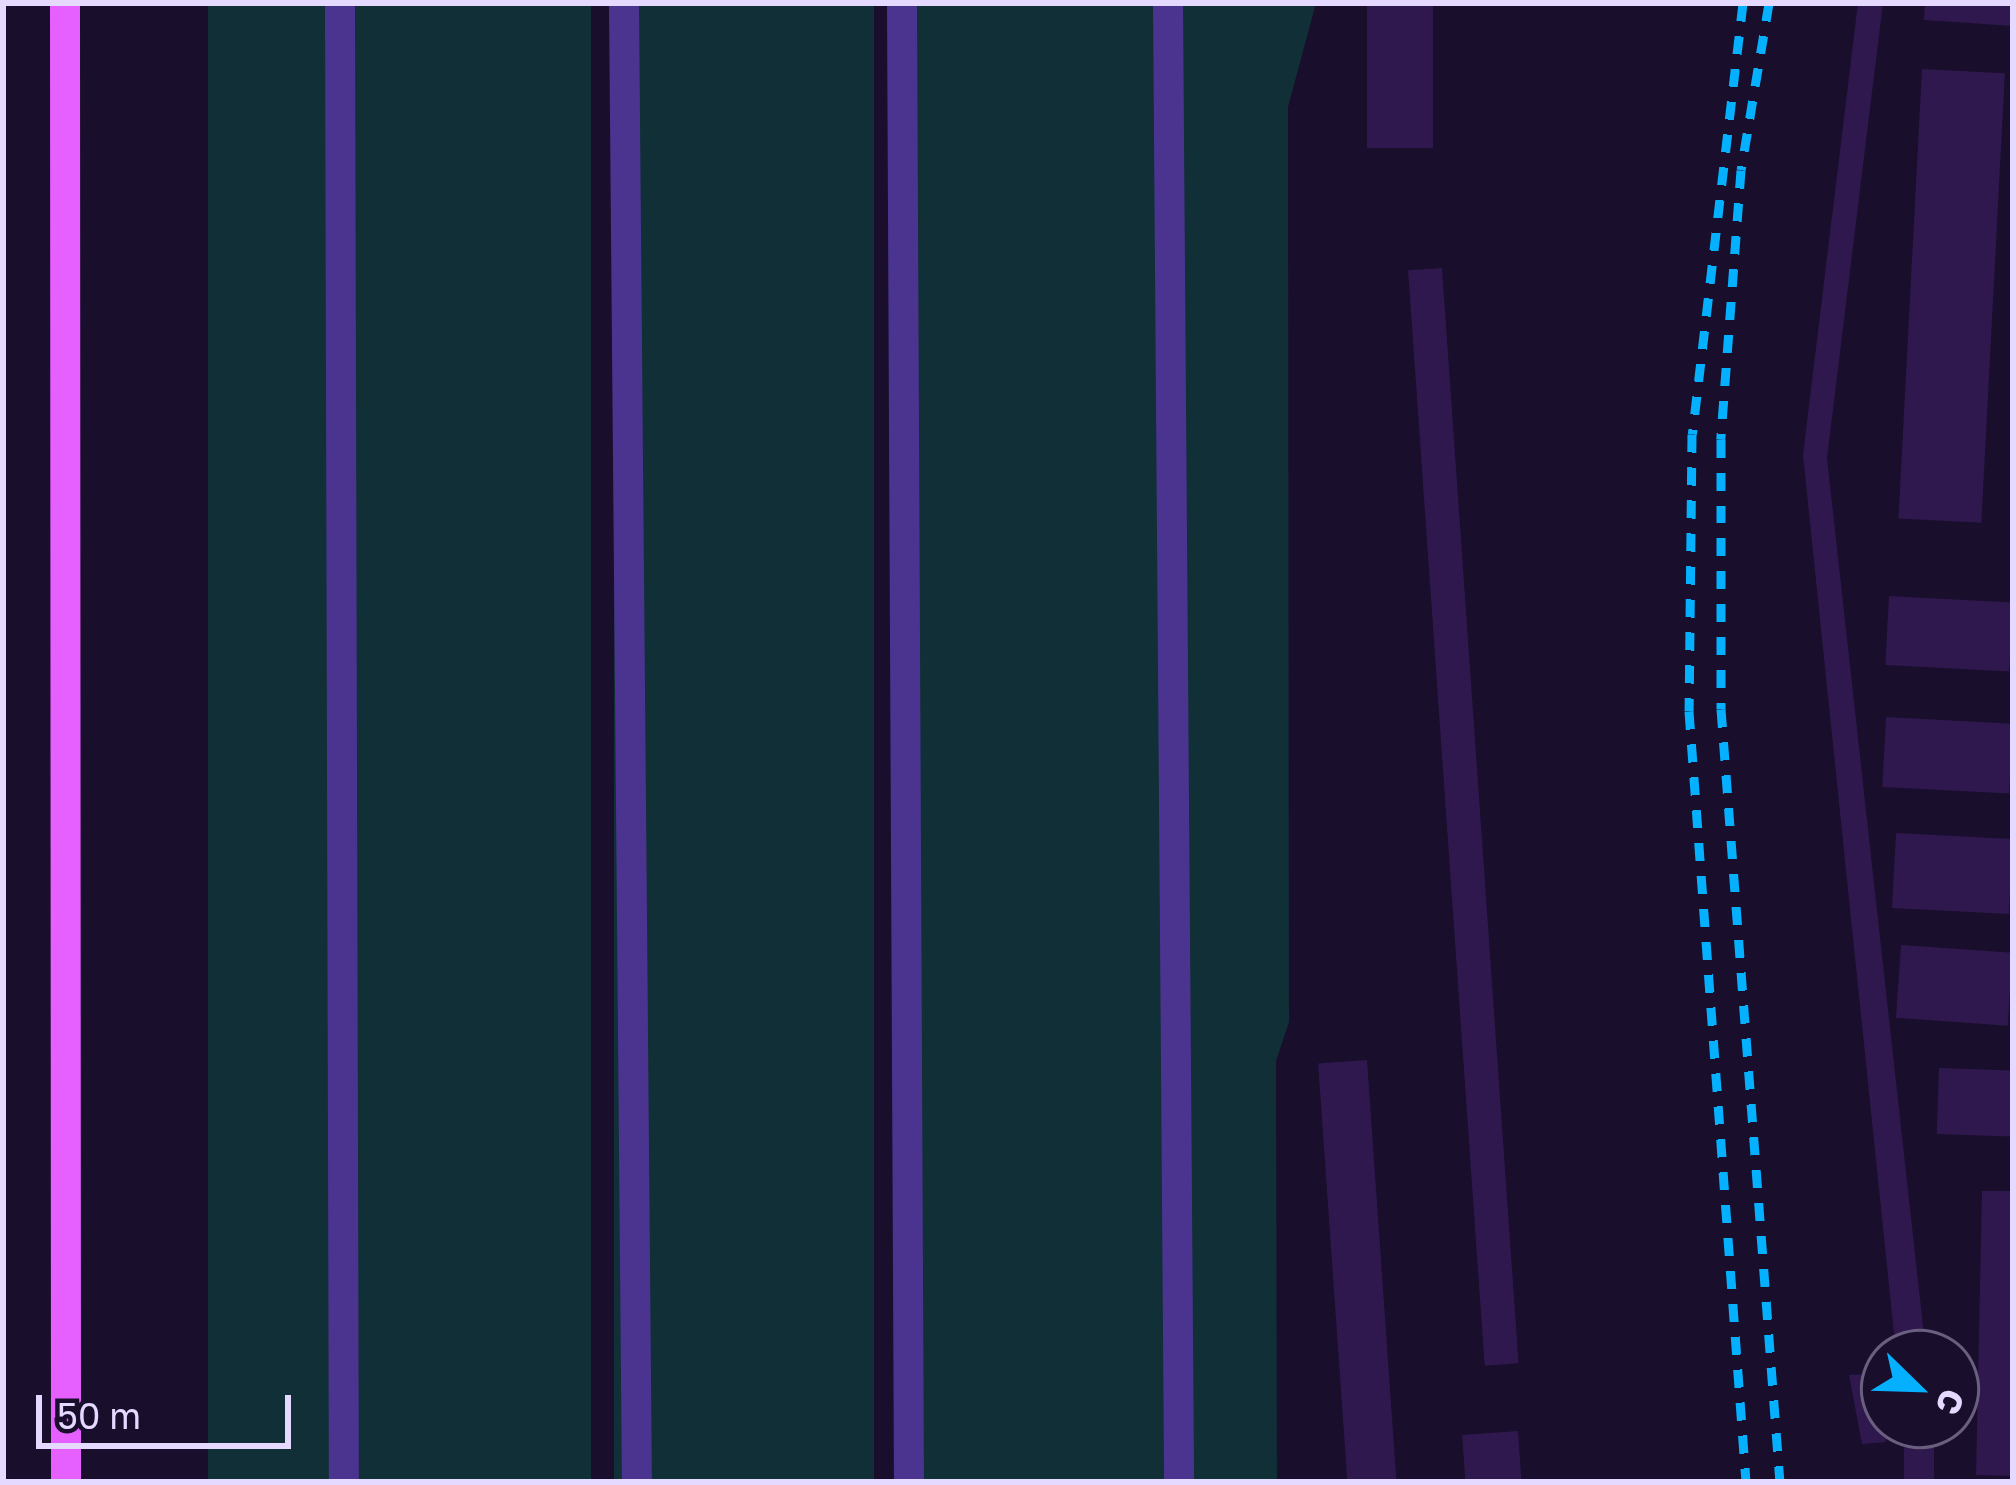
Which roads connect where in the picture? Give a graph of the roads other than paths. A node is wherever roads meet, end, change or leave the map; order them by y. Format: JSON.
{"nodes":[{"id":1,"x":65,"y":3,"type":"edge"},
{"id":2,"x":340,"y":3,"type":"edge"},
{"id":3,"x":624,"y":3,"type":"edge"},
{"id":4,"x":902,"y":3,"type":"edge"},
{"id":5,"x":1168,"y":3,"type":"edge"},
{"id":6,"x":66,"y":1482,"type":"edge"},
{"id":7,"x":344,"y":1482,"type":"edge"},
{"id":8,"x":637,"y":1482,"type":"edge"},
{"id":9,"x":908,"y":1482,"type":"edge"},
{"id":10,"x":1179,"y":1482,"type":"edge"}],
"edges":[{"from":1,"to":6,"type":"main road"},
{"from":2,"to":7,"type":"lane"},
{"from":3,"to":8,"type":"lane"},
{"from":4,"to":9,"type":"lane"},
{"from":5,"to":10,"type":"lane"}]}
